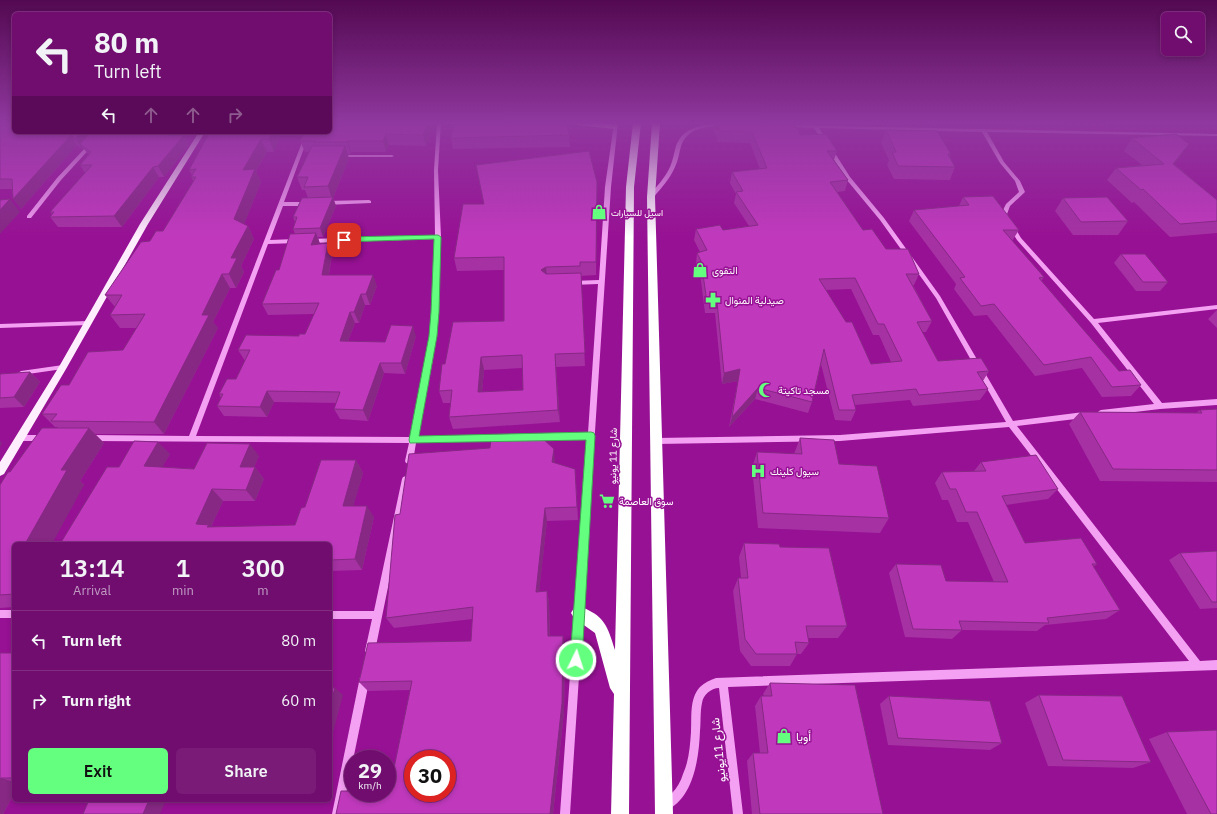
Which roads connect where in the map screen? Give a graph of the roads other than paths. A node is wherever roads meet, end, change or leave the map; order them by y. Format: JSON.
{"nodes":[{"id":1,"x":76,"y":161,"type":"edge"},
{"id":2,"x":184,"y":161,"type":"edge"},
{"id":3,"x":297,"y":161,"type":"edge"},
{"id":4,"x":437,"y":161,"type":"edge"},
{"id":5,"x":611,"y":161,"type":"edge"},
{"id":6,"x":633,"y":161,"type":"edge"},
{"id":7,"x":653,"y":161,"type":"edge"},
{"id":8,"x":675,"y":161,"type":"edge"},
{"id":9,"x":837,"y":161,"type":"edge"},
{"id":10,"x":1001,"y":161,"type":"edge"},
{"id":11,"x":651,"y":197,"type":"junction"},
{"id":12,"x":369,"y":202,"type":"dead end"},
{"id":13,"x":313,"y":203,"type":"edge"},
{"id":14,"x":321,"y":203,"type":"edge"},
{"id":15,"x":281,"y":204,"type":"junction"},
{"id":16,"x":29,"y":217,"type":"dead end"},
{"id":17,"x":438,"y":237,"type":"junction"},
{"id":18,"x":267,"y":242,"type":"junction"},
{"id":19,"x":602,"y":282,"type":"junction"},
{"id":20,"x":562,"y":283,"type":"edge"},
{"id":21,"x":1217,"y":307,"type":"edge"},
{"id":22,"x":1093,"y":321,"type":"junction"},
{"id":23,"x":88,"y":322,"type":"junction"},
{"id":24,"x":0,"y":326,"type":"edge"},
{"id":25,"x":63,"y":367,"type":"junction"},
{"id":26,"x":15,"y":374,"type":"edge"},
{"id":27,"x":1217,"y":402,"type":"edge"},
{"id":28,"x":1160,"y":406,"type":"junction"},
{"id":29,"x":1011,"y":424,"type":"junction"},
{"id":30,"x":591,"y":436,"type":"junction"},
{"id":31,"x":20,"y":438,"type":"junction"},
{"id":32,"x":52,"y":438,"type":"edge"},
{"id":33,"x":82,"y":438,"type":"edge"},
{"id":34,"x":191,"y":439,"type":"junction"},
{"id":35,"x":414,"y":440,"type":"junction"},
{"id":36,"x":656,"y":441,"type":"junction"},
{"id":37,"x":0,"y":471,"type":"edge"},
{"id":38,"x":579,"y":613,"type":"junction"},
{"id":39,"x":0,"y":614,"type":"edge"},
{"id":40,"x":12,"y":614,"type":"edge"},
{"id":41,"x":332,"y":615,"type":"edge"},
{"id":42,"x":378,"y":615,"type":"junction"},
{"id":43,"x":1197,"y":664,"type":"junction"},
{"id":44,"x":1217,"y":665,"type":"edge"},
{"id":45,"x":723,"y":682,"type":"junction"},
{"id":46,"x":622,"y":701,"type":"junction"},
{"id":47,"x":663,"y":810,"type":"edge"},
{"id":48,"x":337,"y":814,"type":"edge"},
{"id":49,"x":565,"y":814,"type":"edge"},
{"id":50,"x":620,"y":814,"type":"edge"},
{"id":51,"x":738,"y":814,"type":"edge"}],
"edges":[{"from":1,"to":16,"type":"street"},
{"from":2,"to":23,"type":"main road"},
{"from":3,"to":15,"type":"street"},
{"from":4,"to":17,"type":"street"},
{"from":5,"to":19,"type":"street"},
{"from":6,"to":46,"type":"highway","name":"شارع 11 يونيو"},
{"from":7,"to":11,"type":"highway"},
{"from":8,"to":11,"type":"street"},
{"from":9,"to":29,"type":"street"},
{"from":10,"to":22,"type":"street"},
{"from":11,"to":36,"type":"highway"},
{"from":12,"to":14,"type":"street"},
{"from":13,"to":15,"type":"street"},
{"from":15,"to":18,"type":"street"},
{"from":17,"to":18,"type":"street"},
{"from":17,"to":35,"type":"street"},
{"from":18,"to":34,"type":"street"},
{"from":19,"to":20,"type":"street"},
{"from":19,"to":30,"type":"street"},
{"from":21,"to":22,"type":"street"},
{"from":22,"to":28,"type":"street"},
{"from":23,"to":24,"type":"street"},
{"from":23,"to":25,"type":"main road"},
{"from":25,"to":26,"type":"street"},
{"from":25,"to":31,"type":"main road"},
{"from":27,"to":28,"type":"street"},
{"from":28,"to":29,"type":"street"},
{"from":29,"to":36,"type":"street"},
{"from":29,"to":43,"type":"street"},
{"from":30,"to":35,"type":"street"},
{"from":30,"to":38,"type":"street"},
{"from":31,"to":32,"type":"street"},
{"from":31,"to":37,"type":"main road"},
{"from":33,"to":34,"type":"street"},
{"from":34,"to":35,"type":"street"},
{"from":35,"to":42,"type":"street"},
{"from":36,"to":47,"type":"highway"},
{"from":38,"to":46,"type":"highway"},
{"from":38,"to":49,"type":"street"},
{"from":39,"to":40,"type":"street"},
{"from":41,"to":42,"type":"street"},
{"from":42,"to":48,"type":"street"},
{"from":43,"to":44,"type":"street"},
{"from":43,"to":45,"type":"street"},
{"from":45,"to":47,"type":"street"},
{"from":45,"to":51,"type":"street","name":"شارع 11يونيو"},
{"from":46,"to":50,"type":"highway","name":"شارع 11 يونيو"}]}
